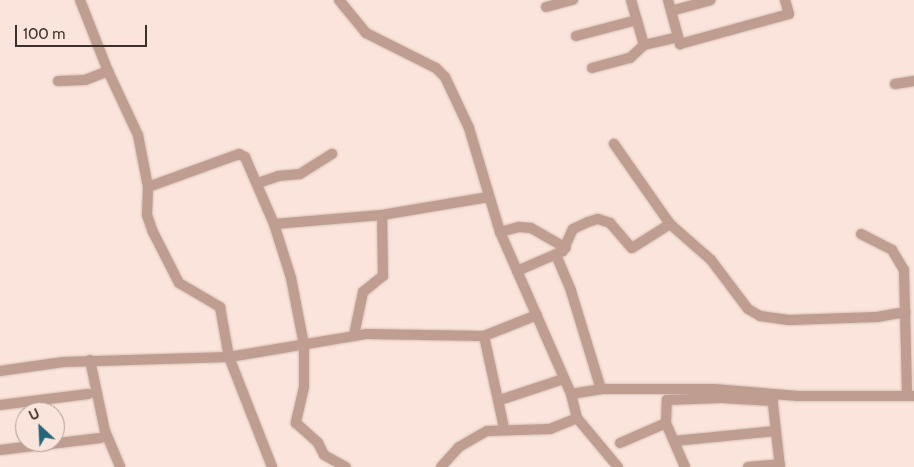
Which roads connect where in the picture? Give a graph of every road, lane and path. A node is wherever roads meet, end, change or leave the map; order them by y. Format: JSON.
{"nodes":[{"id":1,"x":80,"y":0,"type":"edge"},
{"id":2,"x":339,"y":0,"type":"edge"},
{"id":3,"x":573,"y":0,"type":"edge"},
{"id":4,"x":631,"y":0,"type":"edge"},
{"id":5,"x":668,"y":0,"type":"edge"},
{"id":6,"x":711,"y":0,"type":"edge"},
{"id":7,"x":785,"y":0,"type":"edge"},
{"id":8,"x":546,"y":7,"type":"dead end"},
{"id":9,"x":671,"y":11,"type":"junction"},
{"id":10,"x":637,"y":20,"type":"junction"},
{"id":11,"x":576,"y":36,"type":"dead end"},
{"id":12,"x":678,"y":37,"type":"junction"},
{"id":13,"x":644,"y":45,"type":"junction"},
{"id":14,"x":592,"y":68,"type":"dead end"},
{"id":15,"x":108,"y":71,"type":"junction"},
{"id":16,"x":58,"y":81,"type":"dead end"},
{"id":17,"x":914,"y":81,"type":"edge"},
{"id":18,"x":895,"y":84,"type":"dead end"},
{"id":19,"x":614,"y":144,"type":"dead end"},
{"id":20,"x":332,"y":154,"type":"dead end"},
{"id":21,"x":258,"y":183,"type":"junction"},
{"id":22,"x":148,"y":187,"type":"junction"},
{"id":23,"x":488,"y":197,"type":"junction"},
{"id":24,"x":382,"y":215,"type":"junction"},
{"id":25,"x":274,"y":224,"type":"junction"},
{"id":26,"x":670,"y":224,"type":"junction"},
{"id":27,"x":500,"y":232,"type":"junction"},
{"id":28,"x":861,"y":234,"type":"dead end"},
{"id":29,"x":566,"y":248,"type":"junction"},
{"id":30,"x":556,"y":255,"type":"junction"},
{"id":31,"x":517,"y":271,"type":"junction"},
{"id":32,"x":906,"y":312,"type":"junction"},
{"id":33,"x":537,"y":315,"type":"junction"},
{"id":34,"x":354,"y":336,"type":"junction"},
{"id":35,"x":484,"y":336,"type":"junction"},
{"id":36,"x":304,"y":345,"type":"junction"},
{"id":37,"x":229,"y":357,"type":"junction"},
{"id":38,"x":90,"y":360,"type":"junction"},
{"id":39,"x":0,"y":371,"type":"edge"},
{"id":40,"x":563,"y":379,"type":"junction"},
{"id":41,"x":601,"y":389,"type":"junction"},
{"id":42,"x":88,"y":394,"type":"dead end"},
{"id":43,"x":571,"y":394,"type":"junction"},
{"id":44,"x":911,"y":396,"type":"edge"},
{"id":45,"x":772,"y":397,"type":"junction"},
{"id":46,"x":500,"y":400,"type":"junction"},
{"id":47,"x":0,"y":405,"type":"edge"},
{"id":48,"x":578,"y":418,"type":"junction"},
{"id":49,"x":666,"y":423,"type":"junction"},
{"id":50,"x":504,"y":428,"type":"junction"},
{"id":51,"x":776,"y":431,"type":"junction"},
{"id":52,"x":100,"y":438,"type":"dead end"},
{"id":53,"x":674,"y":441,"type":"junction"},
{"id":54,"x":620,"y":443,"type":"dead end"},
{"id":55,"x":0,"y":450,"type":"edge"},
{"id":56,"x":780,"y":465,"type":"edge"},
{"id":57,"x":120,"y":467,"type":"edge"},
{"id":58,"x":272,"y":467,"type":"edge"},
{"id":59,"x":346,"y":467,"type":"edge"},
{"id":60,"x":442,"y":467,"type":"edge"},
{"id":61,"x":618,"y":467,"type":"edge"},
{"id":62,"x":685,"y":467,"type":"edge"},
{"id":63,"x":748,"y":467,"type":"edge"}],
"edges":[{"from":1,"to":15,"type":"street"},
{"from":2,"to":23,"type":"street"},
{"from":3,"to":8,"type":"street"},
{"from":4,"to":10,"type":"street"},
{"from":5,"to":9,"type":"street"},
{"from":6,"to":9,"type":"street"},
{"from":7,"to":12,"type":"street"},
{"from":9,"to":12,"type":"street"},
{"from":10,"to":11,"type":"street"},
{"from":10,"to":13,"type":"street"},
{"from":12,"to":13,"type":"street"},
{"from":13,"to":14,"type":"street"},
{"from":15,"to":16,"type":"street"},
{"from":15,"to":22,"type":"street"},
{"from":17,"to":18,"type":"street"},
{"from":19,"to":26,"type":"street"},
{"from":20,"to":21,"type":"street"},
{"from":21,"to":22,"type":"street"},
{"from":21,"to":25,"type":"street"},
{"from":22,"to":37,"type":"street"},
{"from":23,"to":24,"type":"street"},
{"from":23,"to":27,"type":"street"},
{"from":24,"to":25,"type":"street"},
{"from":24,"to":34,"type":"street"},
{"from":25,"to":36,"type":"street"},
{"from":26,"to":29,"type":"street"},
{"from":26,"to":32,"type":"street"},
{"from":27,"to":29,"type":"street"},
{"from":27,"to":31,"type":"street"},
{"from":28,"to":32,"type":"street"},
{"from":29,"to":30,"type":"street"},
{"from":30,"to":31,"type":"street"},
{"from":30,"to":41,"type":"street"},
{"from":31,"to":33,"type":"street"},
{"from":32,"to":44,"type":"street"},
{"from":33,"to":35,"type":"street"},
{"from":33,"to":40,"type":"street"},
{"from":34,"to":35,"type":"street"},
{"from":34,"to":36,"type":"street"},
{"from":35,"to":46,"type":"street"},
{"from":36,"to":37,"type":"street"},
{"from":36,"to":59,"type":"street"},
{"from":37,"to":38,"type":"street"},
{"from":37,"to":58,"type":"street"},
{"from":38,"to":39,"type":"street"},
{"from":38,"to":57,"type":"street"},
{"from":40,"to":43,"type":"street"},
{"from":40,"to":46,"type":"street"},
{"from":41,"to":43,"type":"street"},
{"from":41,"to":45,"type":"street"},
{"from":42,"to":47,"type":"street"},
{"from":43,"to":48,"type":"street"},
{"from":44,"to":45,"type":"street"},
{"from":45,"to":49,"type":"street"},
{"from":45,"to":51,"type":"street"},
{"from":46,"to":50,"type":"street"},
{"from":48,"to":50,"type":"street"},
{"from":48,"to":61,"type":"street"},
{"from":49,"to":53,"type":"street"},
{"from":49,"to":54,"type":"street"},
{"from":50,"to":60,"type":"street"},
{"from":51,"to":53,"type":"street"},
{"from":51,"to":56,"type":"street"},
{"from":52,"to":55,"type":"street"},
{"from":53,"to":62,"type":"street"},
{"from":56,"to":63,"type":"street"}]}
